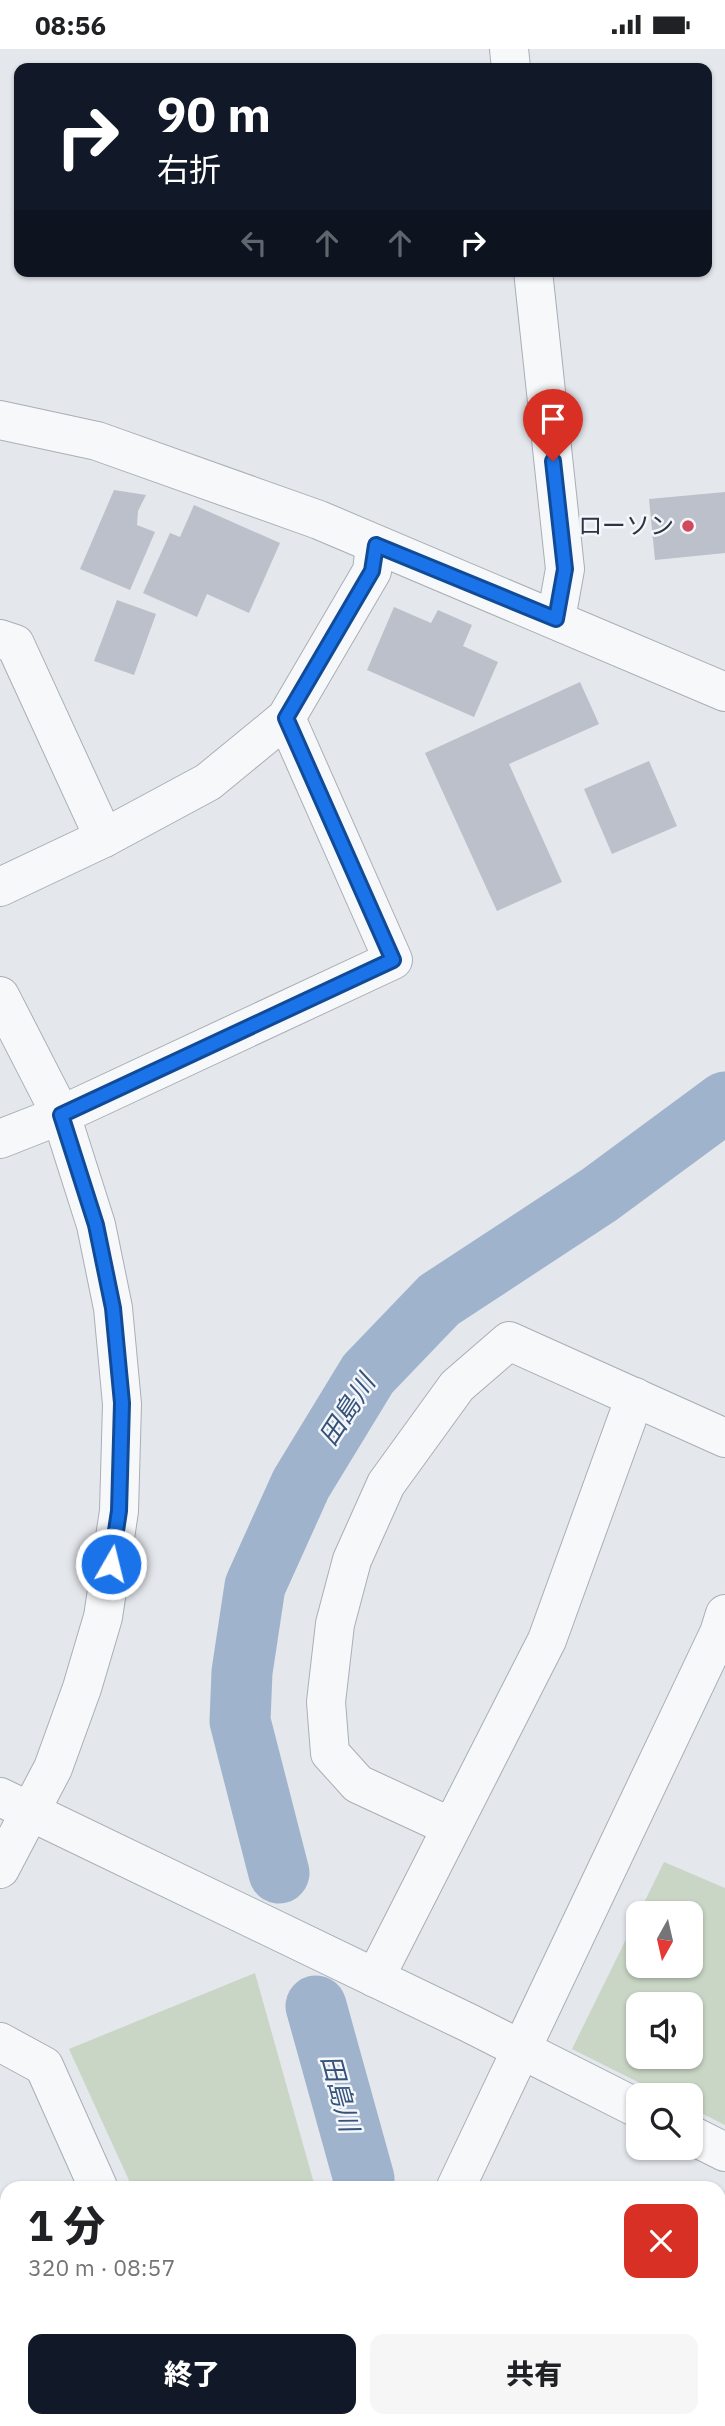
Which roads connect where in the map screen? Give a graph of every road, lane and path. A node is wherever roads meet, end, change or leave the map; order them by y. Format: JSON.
{"nodes":[{"id":1,"x":534,"y":277,"type":"edge"},
{"id":2,"x":0,"y":420,"type":"edge"},
{"id":3,"x":376,"y":545,"type":"junction"},
{"id":4,"x":556,"y":619,"type":"junction"},
{"id":5,"x":0,"y":639,"type":"edge"},
{"id":6,"x":725,"y":692,"type":"edge"},
{"id":7,"x":286,"y":718,"type":"junction"},
{"id":8,"x":104,"y":838,"type":"junction"},
{"id":9,"x":0,"y":887,"type":"edge"},
{"id":10,"x":0,"y":996,"type":"edge"},
{"id":11,"x":61,"y":1115,"type":"junction"},
{"id":12,"x":0,"y":1139,"type":"edge"},
{"id":13,"x":635,"y":1397,"type":"junction"},
{"id":14,"x":725,"y":1438,"type":"edge"},
{"id":15,"x":725,"y":1614,"type":"edge"},
{"id":16,"x":16,"y":1805,"type":"edge"},
{"id":17,"x":451,"y":1826,"type":"junction"},
{"id":18,"x":0,"y":1870,"type":"edge"},
{"id":19,"x":374,"y":1978,"type":"junction"},
{"id":20,"x":0,"y":2042,"type":"edge"},
{"id":21,"x":521,"y":2051,"type":"junction"},
{"id":22,"x":626,"y":2103,"type":"edge"},
{"id":23,"x":703,"y":2141,"type":"edge"},
{"id":24,"x":725,"y":2151,"type":"edge"},
{"id":25,"x":95,"y":2181,"type":"edge"},
{"id":26,"x":459,"y":2181,"type":"edge"}],
"edges":[{"from":1,"to":4,"type":"street"},
{"from":2,"to":3,"type":"street"},
{"from":3,"to":4,"type":"street"},
{"from":3,"to":7,"type":"street"},
{"from":4,"to":6,"type":"street"},
{"from":5,"to":8,"type":"street"},
{"from":7,"to":8,"type":"street"},
{"from":7,"to":11,"type":"street"},
{"from":8,"to":9,"type":"street"},
{"from":10,"to":11,"type":"street"},
{"from":11,"to":12,"type":"street"},
{"from":11,"to":16,"type":"street"},
{"from":13,"to":14,"type":"street"},
{"from":13,"to":17,"type":"street"},
{"from":13,"to":17,"type":"street"},
{"from":15,"to":21,"type":"street"},
{"from":16,"to":18,"type":"street"},
{"from":16,"to":19,"type":"street"},
{"from":17,"to":19,"type":"street"},
{"from":19,"to":21,"type":"street"},
{"from":20,"to":25,"type":"street"},
{"from":21,"to":22,"type":"street"},
{"from":21,"to":26,"type":"street"},
{"from":23,"to":24,"type":"street"}]}
